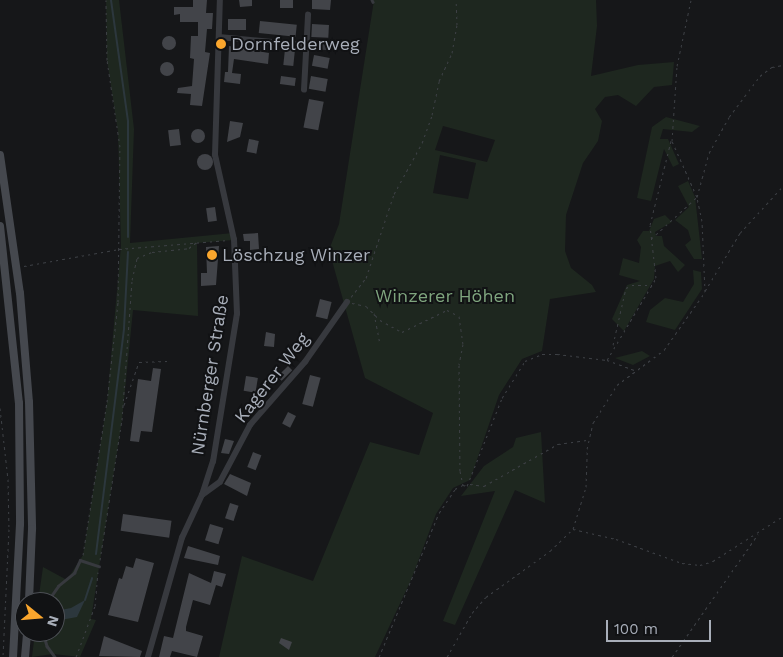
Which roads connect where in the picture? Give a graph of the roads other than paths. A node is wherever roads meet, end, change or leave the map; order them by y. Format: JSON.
{"nodes":[{"id":1,"x":220,"y":0,"type":"edge"},
{"id":2,"x":308,"y":15,"type":"dead end"},
{"id":3,"x":219,"y":37,"type":"junction"},
{"id":4,"x":305,"y":46,"type":"junction"},
{"id":5,"x":326,"y":47,"type":"dead end"},
{"id":6,"x":304,"y":90,"type":"dead end"},
{"id":7,"x":0,"y":155,"type":"edge"},
{"id":8,"x":0,"y":226,"type":"edge"},
{"id":9,"x":347,"y":302,"type":"road end"},
{"id":10,"x":202,"y":495,"type":"junction"},
{"id":11,"x":99,"y":566,"type":"road end"},
{"id":12,"x":29,"y":592,"type":"edge"},
{"id":13,"x":54,"y":592,"type":"edge"},
{"id":14,"x":26,"y":642,"type":"edge"},
{"id":15,"x":48,"y":642,"type":"edge"},
{"id":16,"x":13,"y":657,"type":"edge"},
{"id":17,"x":25,"y":657,"type":"edge"},
{"id":18,"x":55,"y":657,"type":"edge"},
{"id":19,"x":148,"y":657,"type":"edge"}],
"edges":[{"from":1,"to":3,"type":"street","name":"Nürnberger Straße"},
{"from":2,"to":4,"type":"street"},
{"from":3,"to":4,"type":"street"},
{"from":3,"to":10,"type":"street","name":"Nürnberger Straße"},
{"from":4,"to":5,"type":"street"},
{"from":4,"to":6,"type":"street"},
{"from":7,"to":12,"type":"main road"},
{"from":8,"to":16,"type":"main road"},
{"from":9,"to":10,"type":"street","name":"Kagerer Weg"},
{"from":10,"to":19,"type":"street","name":"Nürnberger Straße"},
{"from":11,"to":13,"type":"lane"},
{"from":14,"to":17,"type":"main road"},
{"from":15,"to":18,"type":"lane"}]}
